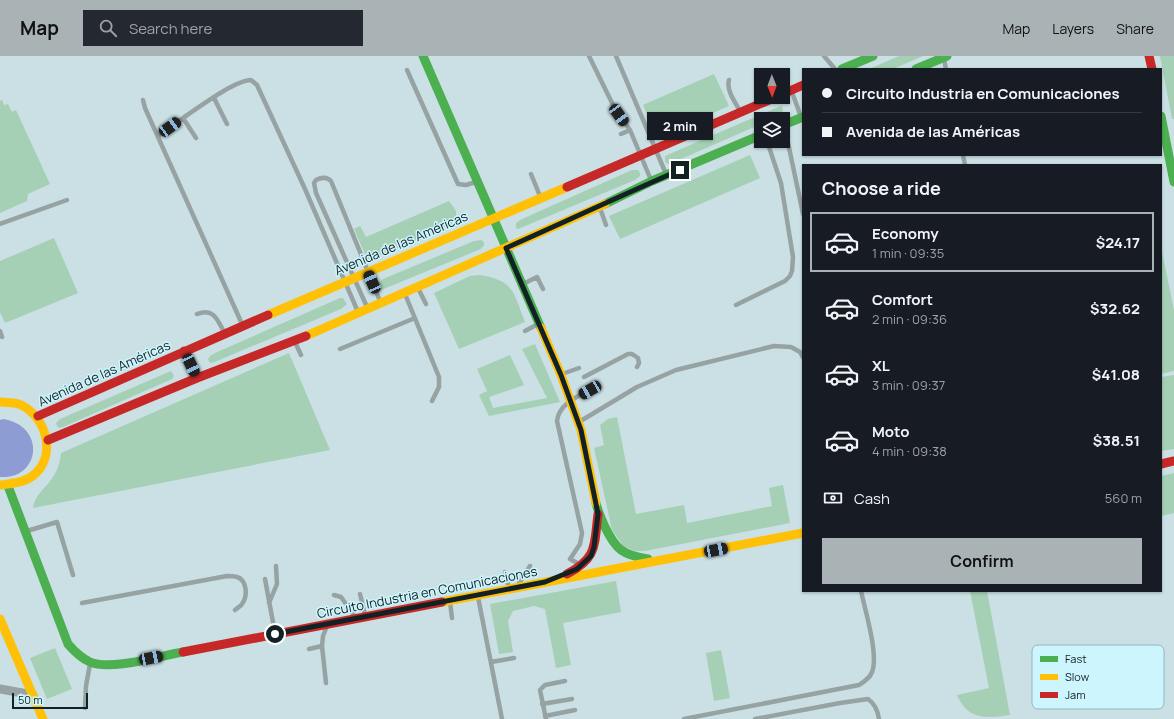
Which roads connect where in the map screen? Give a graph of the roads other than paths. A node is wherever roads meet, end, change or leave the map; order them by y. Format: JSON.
{"nodes":[{"id":1,"x":423,"y":56,"type":"edge"},
{"id":2,"x":589,"y":56,"type":"edge"},
{"id":3,"x":616,"y":56,"type":"edge"},
{"id":4,"x":824,"y":56,"type":"edge"},
{"id":5,"x":873,"y":56,"type":"edge"},
{"id":6,"x":1149,"y":56,"type":"edge"},
{"id":7,"x":946,"y":57,"type":"edge"},
{"id":8,"x":834,"y":68,"type":"edge"},
{"id":9,"x":844,"y":68,"type":"edge"},
{"id":10,"x":918,"y":68,"type":"edge"},
{"id":11,"x":946,"y":68,"type":"edge"},
{"id":12,"x":1152,"y":68,"type":"edge"},
{"id":13,"x":406,"y":70,"type":"dead end"},
{"id":14,"x":729,"y":80,"type":"dead end"},
{"id":15,"x":802,"y":86,"type":"edge"},
{"id":16,"x":790,"y":91,"type":"edge"},
{"id":17,"x":790,"y":97,"type":"edge"},
{"id":18,"x":214,"y":98,"type":"junction"},
{"id":19,"x":143,"y":100,"type":"dead end"},
{"id":20,"x":759,"y":104,"type":"edge"},
{"id":21,"x":740,"y":112,"type":"junction"},
{"id":22,"x":183,"y":118,"type":"junction"},
{"id":23,"x":802,"y":118,"type":"edge"},
{"id":24,"x":1162,"y":120,"type":"edge"},
{"id":25,"x":790,"y":123,"type":"edge"},
{"id":26,"x":227,"y":124,"type":"dead end"},
{"id":27,"x":630,"y":130,"type":"junction"},
{"id":28,"x":621,"y":134,"type":"dead end"},
{"id":29,"x":158,"y":136,"type":"junction"},
{"id":30,"x":196,"y":138,"type":"dead end"},
{"id":31,"x":754,"y":138,"type":"edge"},
{"id":32,"x":769,"y":148,"type":"edge"},
{"id":33,"x":789,"y":148,"type":"edge"},
{"id":34,"x":655,"y":149,"type":"junction"},
{"id":35,"x":1171,"y":154,"type":"edge"},
{"id":36,"x":641,"y":155,"type":"junction"},
{"id":37,"x":531,"y":174,"type":"dead end"},
{"id":38,"x":666,"y":175,"type":"junction"},
{"id":39,"x":652,"y":181,"type":"junction"},
{"id":40,"x":477,"y":182,"type":"junction"},
{"id":41,"x":1174,"y":182,"type":"edge"},
{"id":42,"x":541,"y":198,"type":"junction"},
{"id":43,"x":67,"y":200,"type":"dead end"},
{"id":44,"x":599,"y":206,"type":"junction"},
{"id":45,"x":802,"y":209,"type":"edge"},
{"id":46,"x":493,"y":218,"type":"junction"},
{"id":47,"x":0,"y":224,"type":"edge"},
{"id":48,"x":606,"y":225,"type":"dead end"},
{"id":49,"x":506,"y":248,"type":"junction"},
{"id":50,"x":367,"y":272,"type":"junction"},
{"id":51,"x":349,"y":280,"type":"junction"},
{"id":52,"x":522,"y":285,"type":"junction"},
{"id":53,"x":418,"y":287,"type":"junction"},
{"id":54,"x":543,"y":289,"type":"dead end"},
{"id":55,"x":404,"y":293,"type":"junction"},
{"id":56,"x":381,"y":303,"type":"junction"},
{"id":57,"x":426,"y":304,"type":"dead end"},
{"id":58,"x":736,"y":305,"type":"dead end"},
{"id":59,"x":368,"y":308,"type":"junction"},
{"id":60,"x":358,"y":312,"type":"junction"},
{"id":61,"x":197,"y":314,"type":"dead end"},
{"id":62,"x":415,"y":318,"type":"junction"},
{"id":63,"x":539,"y":324,"type":"junction"},
{"id":64,"x":243,"y":326,"type":"junction"},
{"id":65,"x":525,"y":330,"type":"dead end"},
{"id":66,"x":0,"y":331,"type":"edge"},
{"id":67,"x":225,"y":334,"type":"junction"},
{"id":68,"x":2,"y":337,"type":"dead end"},
{"id":69,"x":294,"y":341,"type":"junction"},
{"id":70,"x":340,"y":349,"type":"dead end"},
{"id":71,"x":184,"y":351,"type":"junction"},
{"id":72,"x":301,"y":355,"type":"dead end"},
{"id":73,"x":802,"y":355,"type":"edge"},
{"id":74,"x":638,"y":367,"type":"dead end"},
{"id":75,"x":579,"y":368,"type":"dead end"},
{"id":76,"x":561,"y":375,"type":"junction"},
{"id":77,"x":584,"y":377,"type":"dead end"},
{"id":78,"x":197,"y":378,"type":"junction"},
{"id":79,"x":590,"y":390,"type":"dead end"},
{"id":80,"x":432,"y":401,"type":"dead end"},
{"id":81,"x":571,"y":401,"type":"junction"},
{"id":82,"x":0,"y":402,"type":"edge"},
{"id":83,"x":38,"y":416,"type":"junction"},
{"id":84,"x":578,"y":422,"type":"junction"},
{"id":85,"x":48,"y":440,"type":"junction"},
{"id":86,"x":1174,"y":461,"type":"edge"},
{"id":87,"x":1162,"y":464,"type":"edge"},
{"id":88,"x":4,"y":485,"type":"edge"},
{"id":89,"x":598,"y":514,"type":"junction"},
{"id":90,"x":26,"y":532,"type":"junction"},
{"id":91,"x":802,"y":533,"type":"edge"},
{"id":92,"x":658,"y":561,"type":"junction"},
{"id":93,"x":276,"y":566,"type":"dead end"},
{"id":94,"x":530,"y":566,"type":"dead end"},
{"id":95,"x":582,"y":566,"type":"junction"},
{"id":96,"x":505,"y":572,"type":"dead end"},
{"id":97,"x":73,"y":576,"type":"dead end"},
{"id":98,"x":265,"y":579,"type":"dead end"},
{"id":99,"x":545,"y":582,"type":"junction"},
{"id":100,"x":512,"y":589,"type":"junction"},
{"id":101,"x":861,"y":592,"type":"edge"},
{"id":102,"x":360,"y":594,"type":"dead end"},
{"id":103,"x":334,"y":595,"type":"dead end"},
{"id":104,"x":478,"y":595,"type":"junction"},
{"id":105,"x":449,"y":601,"type":"junction"},
{"id":106,"x":82,"y":603,"type":"dead end"},
{"id":107,"x":269,"y":603,"type":"junction"},
{"id":108,"x":235,"y":610,"type":"dead end"},
{"id":109,"x":361,"y":618,"type":"junction"},
{"id":110,"x":452,"y":618,"type":"dead end"},
{"id":111,"x":0,"y":619,"type":"edge"},
{"id":112,"x":327,"y":624,"type":"junction"},
{"id":113,"x":275,"y":634,"type":"junction"},
{"id":114,"x":322,"y":646,"type":"junction"},
{"id":115,"x":309,"y":649,"type":"dead end"},
{"id":116,"x":514,"y":658,"type":"dead end"},
{"id":117,"x":491,"y":662,"type":"junction"},
{"id":118,"x":90,"y":663,"type":"junction"},
{"id":119,"x":565,"y":681,"type":"dead end"},
{"id":120,"x":326,"y":683,"type":"dead end"},
{"id":121,"x":0,"y":689,"type":"edge"},
{"id":122,"x":33,"y":695,"type":"junction"},
{"id":123,"x":572,"y":699,"type":"dead end"},
{"id":124,"x":542,"y":704,"type":"junction"},
{"id":125,"x":85,"y":708,"type":"dead end"},
{"id":126,"x":575,"y":710,"type":"dead end"},
{"id":127,"x":545,"y":718,"type":"edge"},
{"id":128,"x":44,"y":719,"type":"edge"},
{"id":129,"x":502,"y":719,"type":"edge"},
{"id":130,"x":684,"y":719,"type":"edge"},
{"id":131,"x":755,"y":719,"type":"edge"},
{"id":132,"x":879,"y":719,"type":"edge"}],
"edges":[{"from":1,"to":40,"type":"main road"},
{"from":2,"to":27,"type":"lane"},
{"from":3,"to":34,"type":"lane"},
{"from":4,"to":8,"type":"lane"},
{"from":5,"to":9,"type":"main road"},
{"from":6,"to":12,"type":"main road"},
{"from":7,"to":10,"type":"main road"},
{"from":7,"to":11,"type":"lane"},
{"from":13,"to":40,"type":"lane"},
{"from":14,"to":21,"type":"lane"},
{"from":15,"to":16,"type":"main road"},
{"from":17,"to":23,"type":"lane"},
{"from":18,"to":22,"type":"lane"},
{"from":18,"to":26,"type":"lane"},
{"from":18,"to":51,"type":"lane"},
{"from":19,"to":29,"type":"lane"},
{"from":20,"to":21,"type":"main road","name":"Avenida de las Américas"},
{"from":21,"to":34,"type":"main road","name":"Avenida de las Américas"},
{"from":22,"to":29,"type":"lane"},
{"from":22,"to":30,"type":"lane"},
{"from":23,"to":25,"type":"main road"},
{"from":24,"to":35,"type":"main road"},
{"from":27,"to":28,"type":"lane"},
{"from":27,"to":36,"type":"lane"},
{"from":29,"to":64,"type":"lane"},
{"from":31,"to":38,"type":"main road"},
{"from":32,"to":58,"type":"lane"},
{"from":33,"to":45,"type":"lane"},
{"from":34,"to":36,"type":"main road","name":"Avenida de las Américas"},
{"from":34,"to":38,"type":"lane"},
{"from":35,"to":41,"type":"main road"},
{"from":36,"to":39,"type":"lane"},
{"from":36,"to":42,"type":"main road","name":"Avenida de las Américas"},
{"from":37,"to":42,"type":"lane"},
{"from":38,"to":39,"type":"main road"},
{"from":39,"to":44,"type":"main road"},
{"from":40,"to":46,"type":"main road"},
{"from":42,"to":46,"type":"main road","name":"Avenida de las Américas"},
{"from":43,"to":47,"type":"lane"},
{"from":44,"to":48,"type":"lane"},
{"from":44,"to":49,"type":"main road"},
{"from":46,"to":49,"type":"main road"},
{"from":46,"to":50,"type":"main road","name":"Avenida de las Américas"},
{"from":49,"to":52,"type":"main road"},
{"from":49,"to":53,"type":"main road"},
{"from":50,"to":51,"type":"main road","name":"Avenida de las Américas"},
{"from":50,"to":51,"type":"lane"},
{"from":50,"to":56,"type":"lane"},
{"from":51,"to":59,"type":"lane"},
{"from":51,"to":60,"type":"lane"},
{"from":51,"to":64,"type":"main road","name":"Avenida de las Américas"},
{"from":52,"to":54,"type":"lane"},
{"from":52,"to":63,"type":"main road"},
{"from":53,"to":55,"type":"main road"},
{"from":53,"to":57,"type":"lane"},
{"from":55,"to":56,"type":"main road"},
{"from":55,"to":62,"type":"lane"},
{"from":56,"to":59,"type":"main road"},
{"from":59,"to":60,"type":"main road"},
{"from":60,"to":69,"type":"main road"},
{"from":61,"to":67,"type":"lane"},
{"from":62,"to":70,"type":"lane"},
{"from":62,"to":80,"type":"lane"},
{"from":63,"to":65,"type":"lane"},
{"from":63,"to":76,"type":"main road"},
{"from":64,"to":67,"type":"main road","name":"Avenida de las Américas"},
{"from":66,"to":68,"type":"lane"},
{"from":67,"to":71,"type":"main road","name":"Avenida de las Américas"},
{"from":69,"to":72,"type":"lane"},
{"from":69,"to":78,"type":"main road"},
{"from":71,"to":78,"type":"main road"},
{"from":71,"to":83,"type":"main road","name":"Avenida de las Américas"},
{"from":73,"to":84,"type":"lane"},
{"from":74,"to":77,"type":"lane"},
{"from":75,"to":76,"type":"lane"},
{"from":76,"to":81,"type":"main road"},
{"from":78,"to":85,"type":"main road"},
{"from":79,"to":81,"type":"lane"},
{"from":81,"to":84,"type":"main road"},
{"from":81,"to":95,"type":"lane"},
{"from":82,"to":83,"type":"main road"},
{"from":83,"to":85,"type":"main road"},
{"from":84,"to":89,"type":"main road"},
{"from":85,"to":88,"type":"main road"},
{"from":86,"to":87,"type":"main road"},
{"from":88,"to":90,"type":"main road","name":"Circuito Industria en Comunicaciones"},
{"from":89,"to":92,"type":"main road"},
{"from":89,"to":95,"type":"main road"},
{"from":90,"to":97,"type":"lane"},
{"from":90,"to":118,"type":"main road","name":"Circuito Industria en Comunicaciones"},
{"from":91,"to":92,"type":"main road","name":"Circuito Industria en Comunicaciones"},
{"from":92,"to":99,"type":"main road","name":"Circuito Industria en Comunicaciones"},
{"from":93,"to":107,"type":"lane"},
{"from":94,"to":100,"type":"lane"},
{"from":95,"to":99,"type":"main road"},
{"from":96,"to":100,"type":"lane"},
{"from":98,"to":107,"type":"lane"},
{"from":99,"to":100,"type":"main road","name":"Circuito Industria en Comunicaciones"},
{"from":100,"to":104,"type":"main road","name":"Circuito Industria en Comunicaciones"},
{"from":101,"to":130,"type":"lane"},
{"from":102,"to":109,"type":"lane"},
{"from":103,"to":109,"type":"lane"},
{"from":104,"to":105,"type":"main road","name":"Circuito Industria en Comunicaciones"},
{"from":104,"to":117,"type":"lane"},
{"from":105,"to":109,"type":"main road","name":"Circuito Industria en Comunicaciones"},
{"from":105,"to":110,"type":"lane"},
{"from":106,"to":108,"type":"lane"},
{"from":107,"to":113,"type":"lane"},
{"from":109,"to":112,"type":"main road","name":"Circuito Industria en Comunicaciones"},
{"from":111,"to":122,"type":"main road"},
{"from":112,"to":113,"type":"main road","name":"Circuito Industria en Comunicaciones"},
{"from":112,"to":114,"type":"lane"},
{"from":113,"to":118,"type":"main road","name":"Circuito Industria en Comunicaciones"},
{"from":114,"to":115,"type":"lane"},
{"from":114,"to":120,"type":"lane"},
{"from":116,"to":117,"type":"lane"},
{"from":117,"to":129,"type":"lane"},
{"from":118,"to":125,"type":"lane"},
{"from":119,"to":124,"type":"lane"},
{"from":121,"to":122,"type":"street"},
{"from":122,"to":128,"type":"main road"},
{"from":123,"to":124,"type":"lane"},
{"from":124,"to":127,"type":"lane"},
{"from":126,"to":127,"type":"lane"},
{"from":131,"to":132,"type":"lane"}]}
